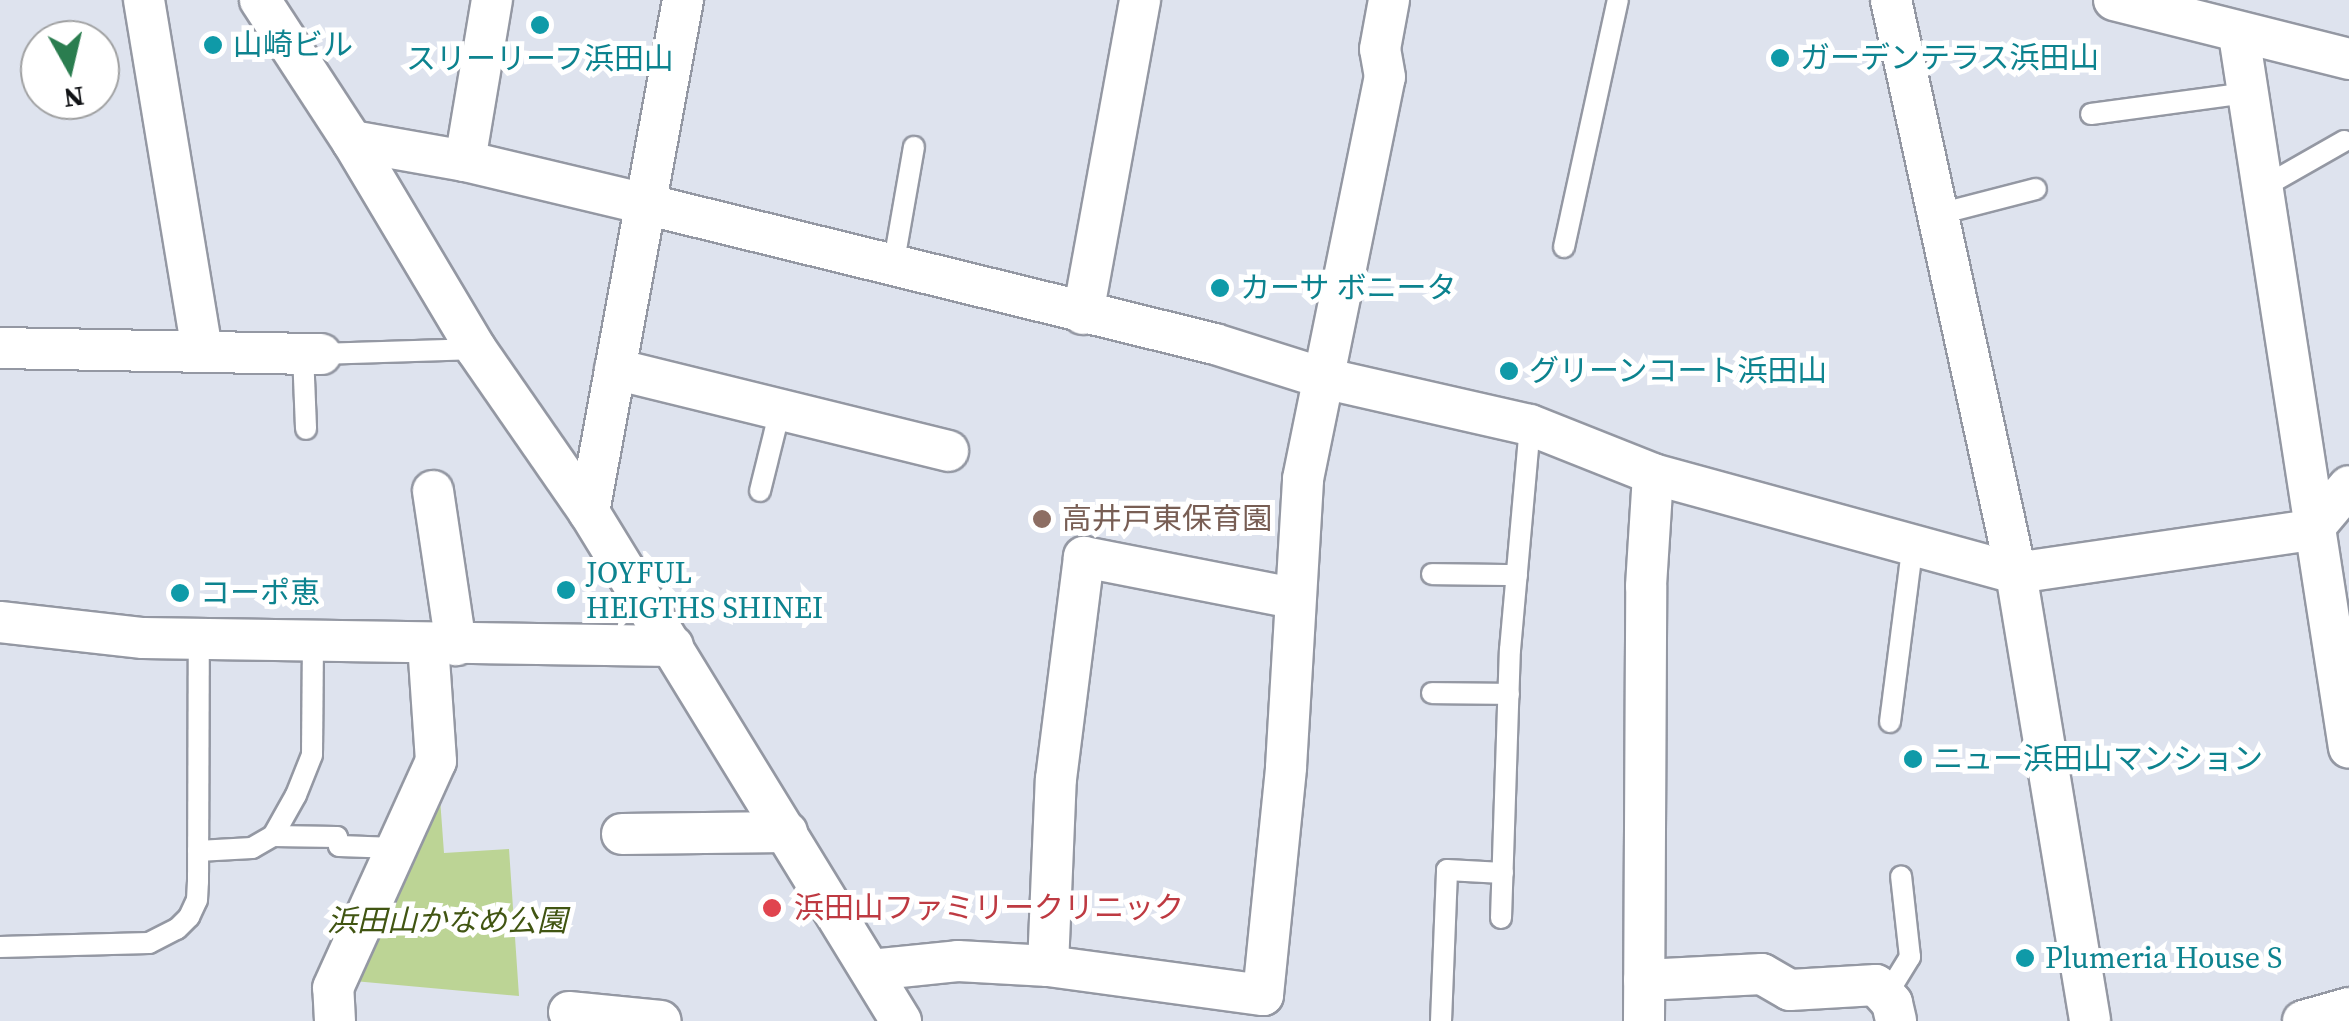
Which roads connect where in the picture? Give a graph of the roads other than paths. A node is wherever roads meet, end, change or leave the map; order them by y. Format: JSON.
{"nodes":[{"id":1,"x":144,"y":0,"type":"edge"},
{"id":2,"x":260,"y":0,"type":"edge"},
{"id":3,"x":492,"y":0,"type":"edge"},
{"id":4,"x":683,"y":0,"type":"edge"},
{"id":5,"x":1140,"y":0,"type":"edge"},
{"id":6,"x":1389,"y":0,"type":"edge"},
{"id":7,"x":1618,"y":0,"type":"edge"},
{"id":8,"x":1891,"y":0,"type":"edge"},
{"id":9,"x":2114,"y":0,"type":"edge"},
{"id":10,"x":2240,"y":34,"type":"junction"},
{"id":11,"x":2349,"y":59,"type":"edge"},
{"id":12,"x":2246,"y":92,"type":"junction"},
{"id":13,"x":2091,"y":114,"type":"dead end"},
{"id":14,"x":352,"y":140,"type":"junction"},
{"id":15,"x":2344,"y":141,"type":"dead end"},
{"id":16,"x":914,"y":147,"type":"dead end"},
{"id":17,"x":465,"y":162,"type":"junction"},
{"id":18,"x":2036,"y":189,"type":"dead end"},
{"id":19,"x":2260,"y":189,"type":"junction"},
{"id":20,"x":644,"y":204,"type":"junction"},
{"id":21,"x":1939,"y":214,"type":"junction"},
{"id":22,"x":1564,"y":247,"type":"dead end"},
{"id":23,"x":894,"y":267,"type":"junction"},
{"id":24,"x":1082,"y":314,"type":"junction"},
{"id":25,"x":0,"y":348,"type":"edge"},
{"id":26,"x":202,"y":348,"type":"junction"},
{"id":27,"x":476,"y":349,"type":"junction"},
{"id":28,"x":312,"y":353,"type":"junction"},
{"id":29,"x":615,"y":369,"type":"junction"},
{"id":30,"x":1323,"y":378,"type":"junction"},
{"id":31,"x":780,"y":410,"type":"junction"},
{"id":32,"x":1530,"y":425,"type":"junction"},
{"id":33,"x":306,"y":429,"type":"dead end"},
{"id":34,"x":948,"y":452,"type":"dead end"},
{"id":35,"x":1653,"y":474,"type":"junction"},
{"id":36,"x":2349,"y":486,"type":"edge"},
{"id":37,"x":432,"y":491,"type":"dead end"},
{"id":38,"x":760,"y":491,"type":"dead end"},
{"id":39,"x":589,"y":512,"type":"junction"},
{"id":40,"x":2312,"y":530,"type":"junction"},
{"id":41,"x":1913,"y":542,"type":"junction"},
{"id":42,"x":2016,"y":573,"type":"junction"},
{"id":43,"x":1432,"y":574,"type":"dead end"},
{"id":44,"x":1517,"y":575,"type":"junction"},
{"id":45,"x":1294,"y":598,"type":"junction"},
{"id":46,"x":0,"y":622,"type":"edge"},
{"id":47,"x":199,"y":639,"type":"junction"},
{"id":48,"x":313,"y":642,"type":"junction"},
{"id":49,"x":442,"y":645,"type":"junction"},
{"id":50,"x":673,"y":646,"type":"junction"},
{"id":51,"x":1432,"y":693,"type":"dead end"},
{"id":52,"x":1509,"y":694,"type":"junction"},
{"id":53,"x":1890,"y":722,"type":"dead end"},
{"id":54,"x":2349,"y":748,"type":"edge"},
{"id":55,"x":787,"y":832,"type":"junction"},
{"id":56,"x":622,"y":834,"type":"dead end"},
{"id":57,"x":272,"y":836,"type":"junction"},
{"id":58,"x":396,"y":848,"type":"junction"},
{"id":59,"x":198,"y":851,"type":"junction"},
{"id":60,"x":1502,"y":874,"type":"junction"},
{"id":61,"x":1901,"y":876,"type":"dead end"},
{"id":62,"x":1501,"y":918,"type":"dead end"},
{"id":63,"x":0,"y":947,"type":"edge"},
{"id":64,"x":1048,"y":966,"type":"junction"},
{"id":65,"x":871,"y":970,"type":"junction"},
{"id":66,"x":1644,"y":980,"type":"junction"},
{"id":67,"x":1891,"y":1008,"type":"edge"},
{"id":68,"x":569,"y":1012,"type":"dead end"},
{"id":69,"x":2343,"y":1013,"type":"edge"},
{"id":70,"x":334,"y":1021,"type":"edge"},
{"id":71,"x":661,"y":1021,"type":"edge"},
{"id":72,"x":902,"y":1021,"type":"edge"},
{"id":73,"x":1441,"y":1021,"type":"edge"},
{"id":74,"x":1644,"y":1021,"type":"edge"},
{"id":75,"x":2090,"y":1021,"type":"edge"},
{"id":76,"x":2303,"y":1021,"type":"edge"}],
"edges":[{"from":1,"to":26,"type":"street"},
{"from":2,"to":14,"type":"street"},
{"from":3,"to":17,"type":"street"},
{"from":4,"to":20,"type":"street"},
{"from":5,"to":24,"type":"street"},
{"from":6,"to":30,"type":"street"},
{"from":7,"to":22,"type":"lane"},
{"from":8,"to":21,"type":"street"},
{"from":9,"to":10,"type":"street"},
{"from":10,"to":11,"type":"street"},
{"from":10,"to":12,"type":"street"},
{"from":12,"to":13,"type":"lane"},
{"from":12,"to":19,"type":"street"},
{"from":14,"to":17,"type":"street"},
{"from":14,"to":27,"type":"street"},
{"from":15,"to":19,"type":"lane"},
{"from":16,"to":23,"type":"lane"},
{"from":17,"to":20,"type":"street"},
{"from":18,"to":21,"type":"lane"},
{"from":19,"to":40,"type":"street"},
{"from":20,"to":23,"type":"street"},
{"from":20,"to":29,"type":"street"},
{"from":21,"to":42,"type":"street"},
{"from":23,"to":24,"type":"street"},
{"from":24,"to":30,"type":"street"},
{"from":25,"to":26,"type":"street"},
{"from":26,"to":28,"type":"street"},
{"from":27,"to":28,"type":"lane"},
{"from":27,"to":39,"type":"street"},
{"from":28,"to":33,"type":"lane"},
{"from":29,"to":31,"type":"street"},
{"from":29,"to":39,"type":"street"},
{"from":30,"to":32,"type":"street"},
{"from":30,"to":45,"type":"street"},
{"from":31,"to":34,"type":"street"},
{"from":31,"to":38,"type":"lane"},
{"from":32,"to":35,"type":"street"},
{"from":32,"to":44,"type":"lane"},
{"from":35,"to":41,"type":"street"},
{"from":35,"to":66,"type":"street"},
{"from":36,"to":40,"type":"street"},
{"from":37,"to":49,"type":"street"},
{"from":39,"to":50,"type":"street"},
{"from":40,"to":42,"type":"street"},
{"from":40,"to":54,"type":"street"},
{"from":41,"to":42,"type":"street"},
{"from":41,"to":53,"type":"lane"},
{"from":42,"to":75,"type":"street"},
{"from":43,"to":44,"type":"lane"},
{"from":44,"to":52,"type":"lane"},
{"from":45,"to":64,"type":"street"},
{"from":45,"to":64,"type":"street"},
{"from":46,"to":47,"type":"street"},
{"from":47,"to":48,"type":"street"},
{"from":47,"to":59,"type":"lane"},
{"from":48,"to":49,"type":"street"},
{"from":48,"to":57,"type":"lane"},
{"from":49,"to":50,"type":"street"},
{"from":49,"to":58,"type":"street"},
{"from":50,"to":55,"type":"street"},
{"from":51,"to":52,"type":"lane"},
{"from":52,"to":60,"type":"lane"},
{"from":55,"to":56,"type":"street"},
{"from":55,"to":65,"type":"street"},
{"from":57,"to":58,"type":"lane"},
{"from":57,"to":59,"type":"lane"},
{"from":58,"to":70,"type":"street"},
{"from":59,"to":63,"type":"lane"},
{"from":60,"to":62,"type":"lane"},
{"from":60,"to":73,"type":"lane"},
{"from":61,"to":67,"type":"lane"},
{"from":64,"to":65,"type":"street"},
{"from":65,"to":72,"type":"street"},
{"from":66,"to":67,"type":"street"},
{"from":66,"to":74,"type":"street"},
{"from":68,"to":71,"type":"street"},
{"from":69,"to":76,"type":"street"}]}
